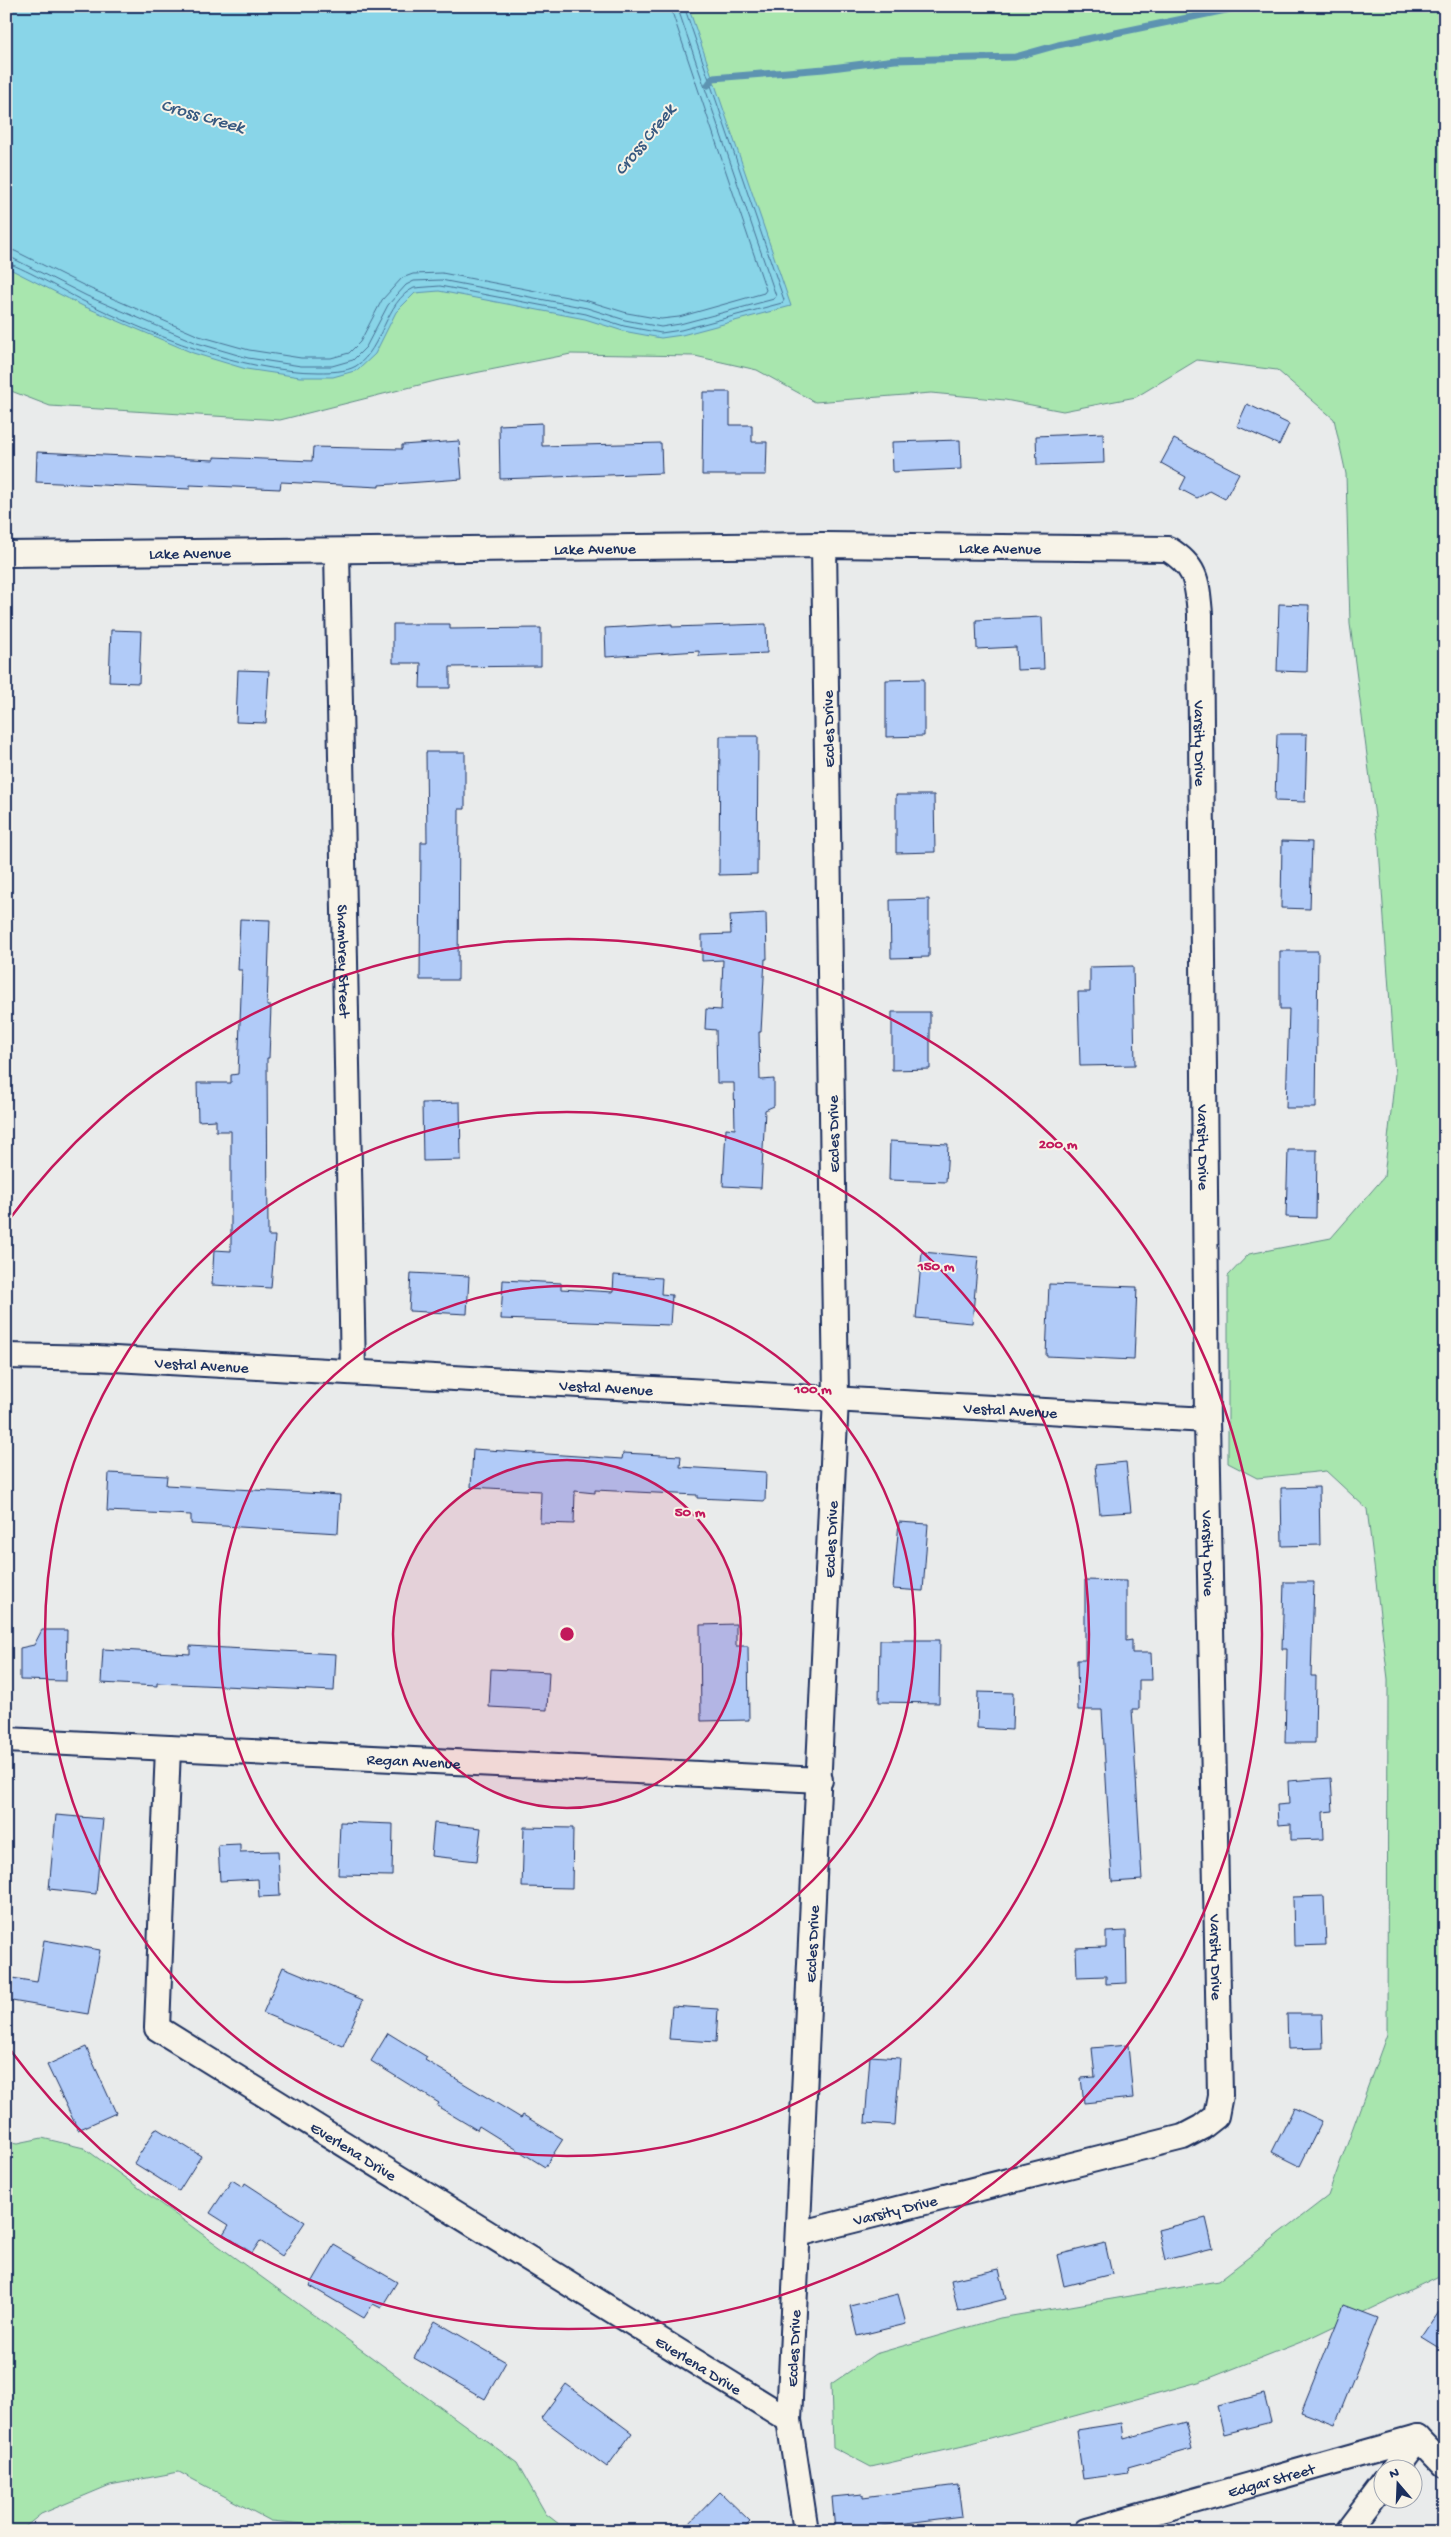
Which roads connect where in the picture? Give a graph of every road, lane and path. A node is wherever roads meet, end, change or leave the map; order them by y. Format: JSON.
{"nodes":[{"id":1,"x":824,"y":545,"type":"junction"},
{"id":2,"x":337,"y":551,"type":"junction"},
{"id":3,"x":6,"y":554,"type":"edge"},
{"id":4,"x":1181,"y":557,"type":"joint"},
{"id":5,"x":6,"y":1356,"type":"edge"},
{"id":6,"x":353,"y":1372,"type":"junction"},
{"id":7,"x":836,"y":1398,"type":"junction"},
{"id":8,"x":1208,"y":1420,"type":"junction"},
{"id":9,"x":6,"y":1740,"type":"edge"},
{"id":10,"x":168,"y":1748,"type":"junction"},
{"id":11,"x":820,"y":1780,"type":"junction"},
{"id":12,"x":798,"y":2234,"type":"junction"},
{"id":13,"x":789,"y":2420,"type":"junction"},
{"id":14,"x":1417,"y":2438,"type":"junction"},
{"id":15,"x":1400,"y":2460,"type":"edge"},
{"id":16,"x":1445,"y":2467,"type":"edge"},
{"id":17,"x":1374,"y":2495,"type":"edge"},
{"id":18,"x":806,"y":2531,"type":"edge"},
{"id":19,"x":1087,"y":2531,"type":"edge"},
{"id":20,"x":1347,"y":2531,"type":"edge"}],
"edges":[{"from":1,"to":2,"type":"street","name":"Lake Avenue"},
{"from":1,"to":4,"type":"street","name":"Lake Avenue"},
{"from":1,"to":7,"type":"street","name":"Eccles Drive"},
{"from":2,"to":3,"type":"street","name":"Lake Avenue"},
{"from":2,"to":6,"type":"street","name":"Shambrey Street"},
{"from":4,"to":8,"type":"street","name":"Varsity Drive"},
{"from":5,"to":6,"type":"street","name":"Vestal Avenue"},
{"from":6,"to":7,"type":"street","name":"Vestal Avenue"},
{"from":7,"to":8,"type":"street","name":"Vestal Avenue"},
{"from":7,"to":11,"type":"street","name":"Eccles Drive"},
{"from":8,"to":12,"type":"street","name":"Varsity Drive"},
{"from":9,"to":10,"type":"street","name":"Regan Avenue"},
{"from":10,"to":11,"type":"street","name":"Regan Avenue"},
{"from":10,"to":13,"type":"street","name":"Everlena Drive"},
{"from":11,"to":12,"type":"street","name":"Eccles Drive"},
{"from":12,"to":13,"type":"street","name":"Eccles Drive"},
{"from":13,"to":18,"type":"street","name":"Eccles Drive"},
{"from":14,"to":15,"type":"street"},
{"from":14,"to":16,"type":"street"},
{"from":14,"to":19,"type":"street","name":"Edgar Street"},
{"from":17,"to":20,"type":"street"}]}
